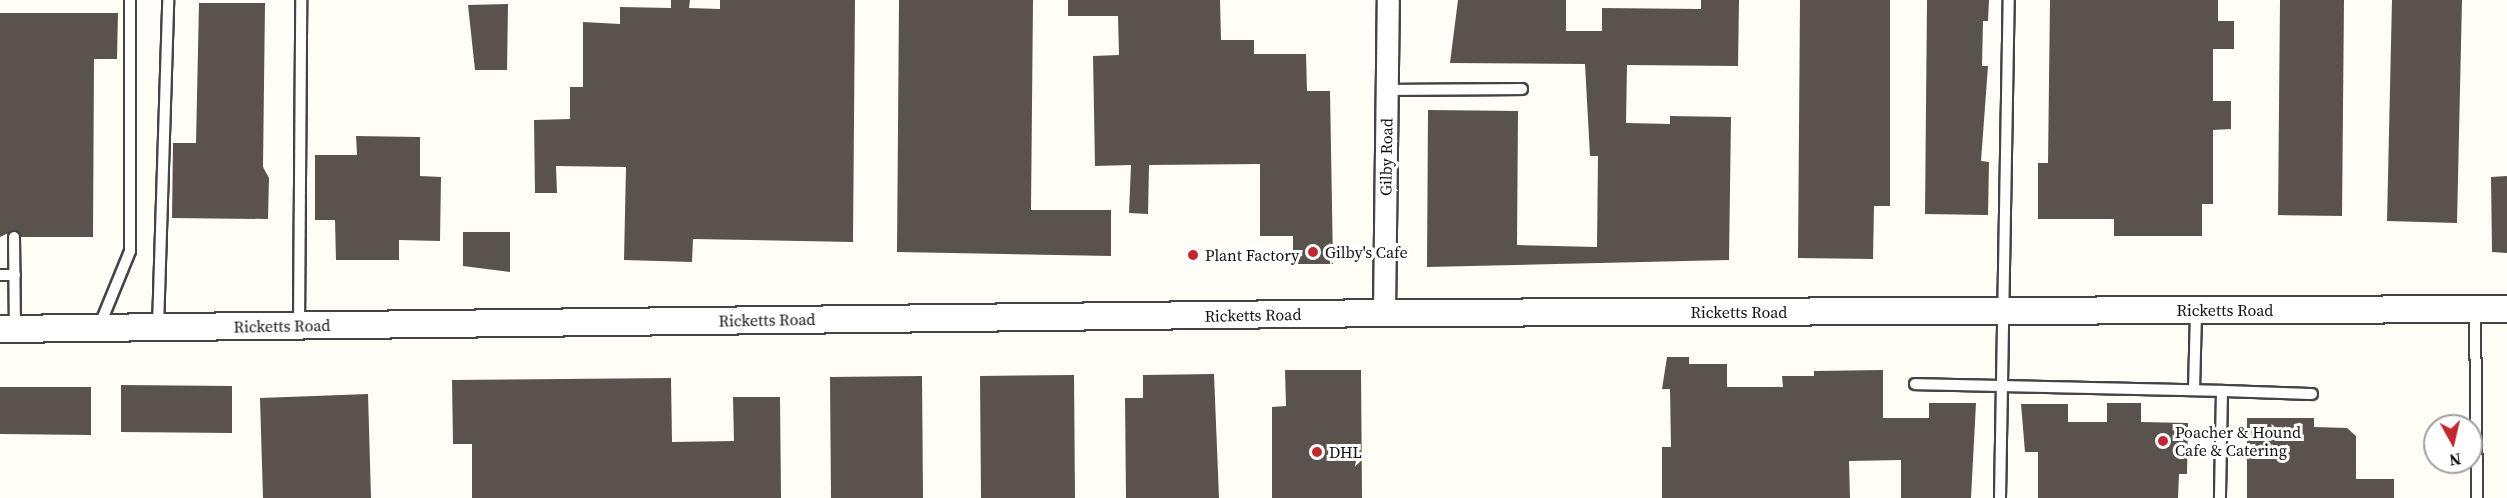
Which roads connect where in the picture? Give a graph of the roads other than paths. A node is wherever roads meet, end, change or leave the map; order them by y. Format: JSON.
{"nodes":[{"id":1,"x":130,"y":0,"type":"edge"},
{"id":2,"x":168,"y":0,"type":"edge"},
{"id":3,"x":301,"y":0,"type":"edge"},
{"id":4,"x":1388,"y":0,"type":"edge"},
{"id":5,"x":2009,"y":0,"type":"edge"},
{"id":6,"x":1522,"y":89,"type":"dead end"},
{"id":7,"x":1387,"y":90,"type":"junction"},
{"id":8,"x":14,"y":237,"type":"dead end"},
{"id":9,"x":0,"y":275,"type":"edge"},
{"id":10,"x":15,"y":275,"type":"junction"},
{"id":11,"x":2475,"y":309,"type":"junction"},
{"id":12,"x":2507,"y":309,"type":"edge"},
{"id":13,"x":2002,"y":311,"type":"junction"},
{"id":14,"x":2196,"y":311,"type":"junction"},
{"id":15,"x":1384,"y":313,"type":"junction"},
{"id":16,"x":299,"y":325,"type":"junction"},
{"id":17,"x":98,"y":327,"type":"junction"},
{"id":18,"x":158,"y":327,"type":"junction"},
{"id":19,"x":8,"y":329,"type":"edge"},
{"id":20,"x":1915,"y":384,"type":"dead end"},
{"id":21,"x":2001,"y":385,"type":"junction"},
{"id":22,"x":2194,"y":390,"type":"junction"},
{"id":23,"x":2222,"y":391,"type":"junction"},
{"id":24,"x":2312,"y":394,"type":"dead end"},
{"id":25,"x":2000,"y":498,"type":"edge"},
{"id":26,"x":2220,"y":498,"type":"edge"},
{"id":27,"x":2477,"y":498,"type":"edge"}],
"edges":[{"from":1,"to":17,"type":"lane"},
{"from":2,"to":18,"type":"lane"},
{"from":3,"to":16,"type":"lane"},
{"from":4,"to":7,"type":"street","name":"Gilby Road"},
{"from":5,"to":13,"type":"lane"},
{"from":6,"to":7,"type":"lane"},
{"from":7,"to":15,"type":"street","name":"Gilby Road"},
{"from":8,"to":10,"type":"lane"},
{"from":9,"to":10,"type":"lane"},
{"from":10,"to":19,"type":"lane"},
{"from":11,"to":12,"type":"street","name":"Ricketts Road"},
{"from":11,"to":14,"type":"street","name":"Ricketts Road"},
{"from":11,"to":27,"type":"lane"},
{"from":13,"to":14,"type":"street","name":"Ricketts Road"},
{"from":13,"to":15,"type":"street","name":"Ricketts Road"},
{"from":13,"to":21,"type":"lane"},
{"from":14,"to":22,"type":"lane"},
{"from":15,"to":16,"type":"street","name":"Ricketts Road"},
{"from":16,"to":18,"type":"street","name":"Ricketts Road"},
{"from":17,"to":18,"type":"street","name":"Ricketts Road"},
{"from":17,"to":19,"type":"street","name":"Ricketts Road"},
{"from":20,"to":21,"type":"lane"},
{"from":21,"to":22,"type":"lane"},
{"from":21,"to":25,"type":"lane"},
{"from":22,"to":23,"type":"lane"},
{"from":23,"to":24,"type":"lane"},
{"from":23,"to":26,"type":"lane"}]}
